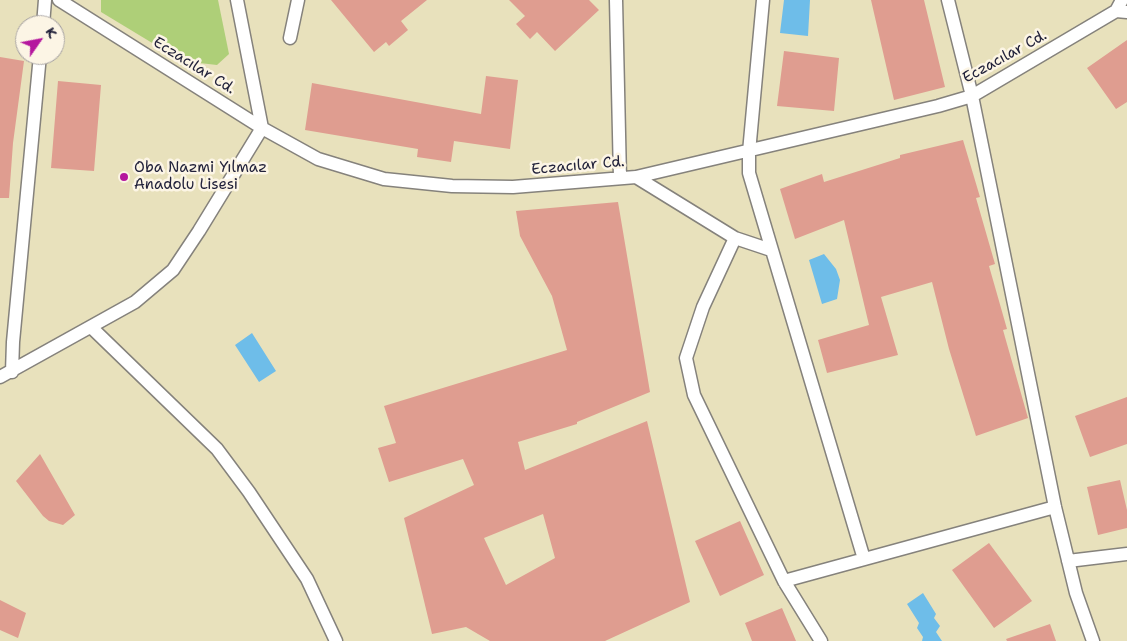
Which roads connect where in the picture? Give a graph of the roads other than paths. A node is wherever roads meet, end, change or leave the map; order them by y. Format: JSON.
{"nodes":[{"id":1,"x":45,"y":0,"type":"edge"},
{"id":2,"x":59,"y":0,"type":"edge"},
{"id":3,"x":237,"y":0,"type":"edge"},
{"id":4,"x":298,"y":0,"type":"edge"},
{"id":5,"x":616,"y":0,"type":"edge"},
{"id":6,"x":763,"y":0,"type":"edge"},
{"id":7,"x":948,"y":0,"type":"edge"},
{"id":8,"x":1122,"y":8,"type":"edge"},
{"id":9,"x":44,"y":15,"type":"edge"},
{"id":10,"x":290,"y":38,"type":"dead end"},
{"id":11,"x":39,"y":65,"type":"edge"},
{"id":12,"x":972,"y":96,"type":"junction"},
{"id":13,"x":262,"y":128,"type":"junction"},
{"id":14,"x":749,"y":152,"type":"junction"},
{"id":15,"x":636,"y":177,"type":"junction"},
{"id":16,"x":620,"y":178,"type":"junction"},
{"id":17,"x":735,"y":238,"type":"junction"},
{"id":18,"x":771,"y":250,"type":"junction"},
{"id":19,"x":91,"y":327,"type":"junction"},
{"id":20,"x":12,"y":372,"type":"junction"},
{"id":21,"x":0,"y":377,"type":"edge"},
{"id":22,"x":1055,"y":507,"type":"junction"},
{"id":23,"x":1127,"y":554,"type":"edge"},
{"id":24,"x":864,"y":559,"type":"junction"},
{"id":25,"x":1068,"y":561,"type":"junction"},
{"id":26,"x":784,"y":581,"type":"junction"},
{"id":27,"x":336,"y":641,"type":"edge"},
{"id":28,"x":821,"y":641,"type":"edge"},
{"id":29,"x":1092,"y":641,"type":"edge"}],
"edges":[{"from":1,"to":9,"type":"street"},
{"from":2,"to":13,"type":"street","name":"Eczacılar Cd."},
{"from":3,"to":13,"type":"street"},
{"from":4,"to":10,"type":"street"},
{"from":5,"to":16,"type":"street"},
{"from":6,"to":14,"type":"street"},
{"from":7,"to":12,"type":"street"},
{"from":8,"to":12,"type":"street","name":"Eczacılar Cd."},
{"from":11,"to":20,"type":"street"},
{"from":12,"to":14,"type":"street","name":"Eczacılar Cd."},
{"from":12,"to":22,"type":"street"},
{"from":13,"to":16,"type":"street","name":"Eczacılar Cd."},
{"from":13,"to":19,"type":"street"},
{"from":14,"to":15,"type":"street","name":"Eczacılar Cd."},
{"from":14,"to":18,"type":"street"},
{"from":15,"to":16,"type":"street","name":"Eczacılar Cd."},
{"from":15,"to":17,"type":"street"},
{"from":17,"to":18,"type":"street"},
{"from":17,"to":26,"type":"street"},
{"from":18,"to":24,"type":"street"},
{"from":19,"to":20,"type":"street"},
{"from":19,"to":27,"type":"street"},
{"from":20,"to":21,"type":"street"},
{"from":22,"to":24,"type":"street"},
{"from":22,"to":25,"type":"street"},
{"from":23,"to":25,"type":"street"},
{"from":24,"to":26,"type":"street"},
{"from":25,"to":29,"type":"street"},
{"from":26,"to":28,"type":"street"}]}
